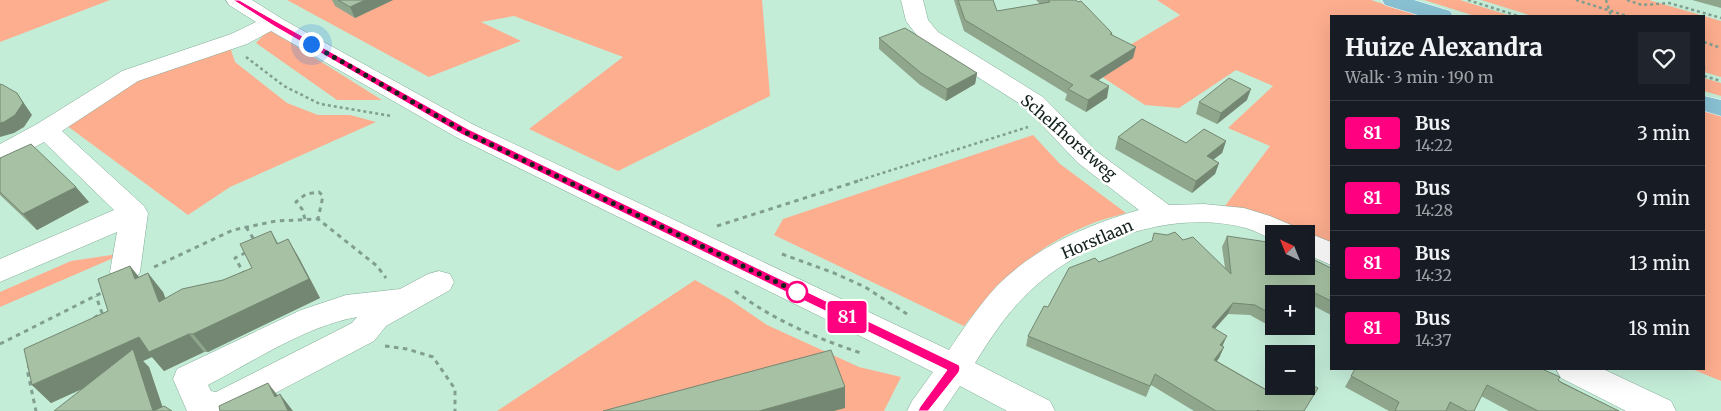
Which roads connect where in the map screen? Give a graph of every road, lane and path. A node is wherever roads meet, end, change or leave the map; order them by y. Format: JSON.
{"nodes":[{"id":1,"x":237,"y":0,"type":"edge"},
{"id":2,"x":912,"y":0,"type":"edge"},
{"id":3,"x":1393,"y":0,"type":"edge"},
{"id":4,"x":1468,"y":0,"type":"edge"},
{"id":5,"x":1576,"y":0,"type":"edge"},
{"id":6,"x":1606,"y":0,"type":"edge"},
{"id":7,"x":1627,"y":0,"type":"edge"},
{"id":8,"x":1663,"y":0,"type":"edge"},
{"id":9,"x":1669,"y":3,"type":"junction"},
{"id":10,"x":1608,"y":10,"type":"junction"},
{"id":11,"x":1439,"y":15,"type":"edge"},
{"id":12,"x":1515,"y":15,"type":"edge"},
{"id":13,"x":1610,"y":15,"type":"edge"},
{"id":14,"x":1624,"y":15,"type":"edge"},
{"id":15,"x":1721,"y":18,"type":"edge"},
{"id":16,"x":272,"y":22,"type":"junction"},
{"id":17,"x":1705,"y":42,"type":"edge"},
{"id":18,"x":1721,"y":48,"type":"edge"},
{"id":19,"x":1705,"y":74,"type":"edge"},
{"id":20,"x":1721,"y":81,"type":"edge"},
{"id":21,"x":1705,"y":103,"type":"edge"},
{"id":22,"x":1721,"y":108,"type":"edge"},
{"id":23,"x":1050,"y":120,"type":"junction"},
{"id":24,"x":46,"y":130,"type":"junction"},
{"id":25,"x":0,"y":155,"type":"edge"},
{"id":26,"x":134,"y":213,"type":"junction"},
{"id":27,"x":1164,"y":215,"type":"junction"},
{"id":28,"x":305,"y":219,"type":"junction"},
{"id":29,"x":318,"y":220,"type":"junction"},
{"id":30,"x":1265,"y":226,"type":"edge"},
{"id":31,"x":246,"y":227,"type":"junction"},
{"id":32,"x":692,"y":242,"type":"junction"},
{"id":33,"x":1315,"y":246,"type":"edge"},
{"id":34,"x":258,"y":247,"type":"edge"},
{"id":35,"x":250,"y":251,"type":"edge"},
{"id":36,"x":1330,"y":254,"type":"edge"},
{"id":37,"x":0,"y":271,"type":"edge"},
{"id":38,"x":126,"y":277,"type":"junction"},
{"id":39,"x":246,"y":277,"type":"edge"},
{"id":40,"x":439,"y":282,"type":"dead end"},
{"id":41,"x":96,"y":296,"type":"junction"},
{"id":42,"x":401,"y":301,"type":"junction"},
{"id":43,"x":87,"y":324,"type":"edge"},
{"id":44,"x":362,"y":332,"type":"junction"},
{"id":45,"x":0,"y":344,"type":"edge"},
{"id":46,"x":34,"y":363,"type":"edge"},
{"id":47,"x":955,"y":368,"type":"junction"},
{"id":48,"x":1574,"y":370,"type":"edge"},
{"id":49,"x":36,"y":411,"type":"edge"},
{"id":50,"x":455,"y":411,"type":"edge"},
{"id":51,"x":924,"y":411,"type":"edge"},
{"id":52,"x":1038,"y":411,"type":"edge"},
{"id":53,"x":1659,"y":411,"type":"edge"}],
"edges":[{"from":1,"to":16,"type":"street"},
{"from":2,"to":23,"type":"street","name":"Schelfhorstweg"},
{"from":3,"to":11,"type":"main road"},
{"from":4,"to":12,"type":"path"},
{"from":5,"to":10,"type":"path"},
{"from":6,"to":10,"type":"path"},
{"from":7,"to":9,"type":"path"},
{"from":8,"to":9,"type":"path"},
{"from":9,"to":15,"type":"path"},
{"from":10,"to":13,"type":"path"},
{"from":10,"to":14,"type":"path"},
{"from":16,"to":24,"type":"street"},
{"from":16,"to":32,"type":"street"},
{"from":17,"to":18,"type":"path"},
{"from":19,"to":20,"type":"path"},
{"from":21,"to":22,"type":"main road"},
{"from":23,"to":27,"type":"street","name":"Schelfhorstweg"},
{"from":23,"to":32,"type":"path"},
{"from":24,"to":25,"type":"street"},
{"from":24,"to":26,"type":"street"},
{"from":26,"to":37,"type":"street"},
{"from":26,"to":38,"type":"street"},
{"from":27,"to":30,"type":"street","name":"Horstlaan"},
{"from":27,"to":47,"type":"street","name":"Horstlaan"},
{"from":28,"to":29,"type":"path"},
{"from":28,"to":29,"type":"path"},
{"from":28,"to":31,"type":"path"},
{"from":29,"to":42,"type":"path"},
{"from":31,"to":34,"type":"path"},
{"from":31,"to":38,"type":"path"},
{"from":32,"to":47,"type":"street"},
{"from":33,"to":36,"type":"street"},
{"from":35,"to":39,"type":"path"},
{"from":38,"to":41,"type":"path"},
{"from":40,"to":42,"type":"street"},
{"from":41,"to":43,"type":"path"},
{"from":41,"to":45,"type":"path"},
{"from":42,"to":44,"type":"street"},
{"from":42,"to":44,"type":"street"},
{"from":44,"to":50,"type":"path"},
{"from":46,"to":49,"type":"path"},
{"from":47,"to":51,"type":"street","name":"Horstlaan"},
{"from":47,"to":52,"type":"street"},
{"from":48,"to":53,"type":"street"}]}
